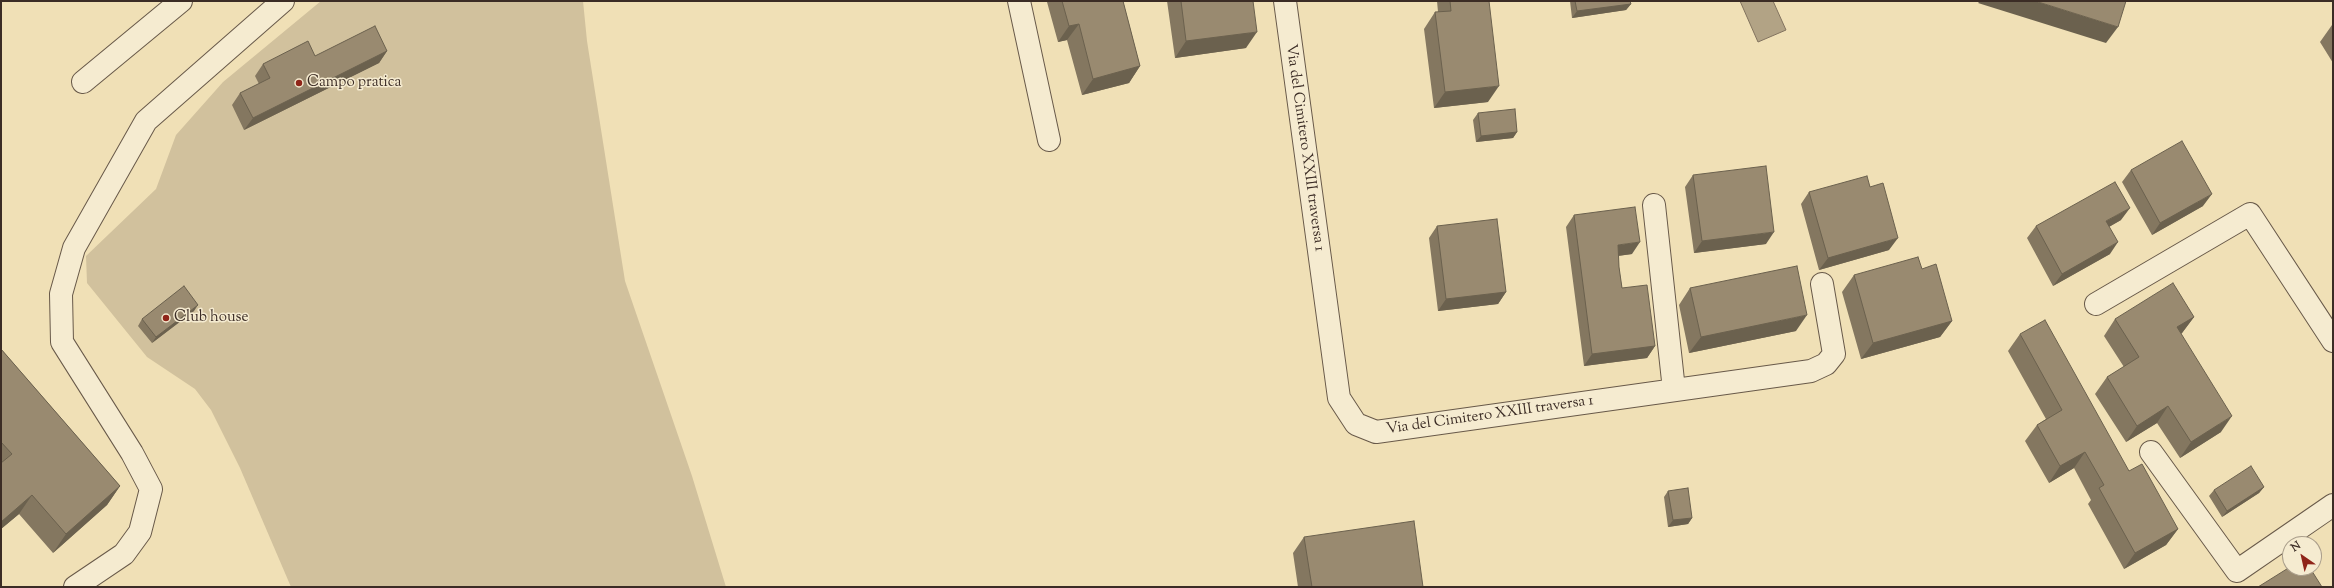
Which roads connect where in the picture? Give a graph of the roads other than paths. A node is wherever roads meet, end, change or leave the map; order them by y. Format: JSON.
{"nodes":[{"id":1,"x":181,"y":1,"type":"edge"},
{"id":2,"x":283,"y":1,"type":"edge"},
{"id":3,"x":1019,"y":1,"type":"edge"},
{"id":4,"x":1285,"y":1,"type":"edge"},
{"id":5,"x":83,"y":82,"type":"dead end"},
{"id":6,"x":1049,"y":140,"type":"dead end"},
{"id":7,"x":1654,"y":205,"type":"dead end"},
{"id":8,"x":1822,"y":284,"type":"dead end"},
{"id":9,"x":2096,"y":304,"type":"dead end"},
{"id":10,"x":2330,"y":331,"type":"edge"},
{"id":11,"x":1674,"y":390,"type":"junction"},
{"id":12,"x":2151,"y":452,"type":"dead end"},
{"id":13,"x":2333,"y":505,"type":"edge"},
{"id":14,"x":75,"y":587,"type":"edge"}],
"edges":[{"from":1,"to":5,"type":"street"},
{"from":2,"to":14,"type":"street"},
{"from":3,"to":6,"type":"street"},
{"from":4,"to":11,"type":"street","name":"Via del Cimitero XXIII traversa 1"},
{"from":7,"to":11,"type":"street"},
{"from":8,"to":11,"type":"street","name":"Via del Cimitero XXIII traversa 1"},
{"from":9,"to":10,"type":"street"},
{"from":12,"to":13,"type":"street"}]}
